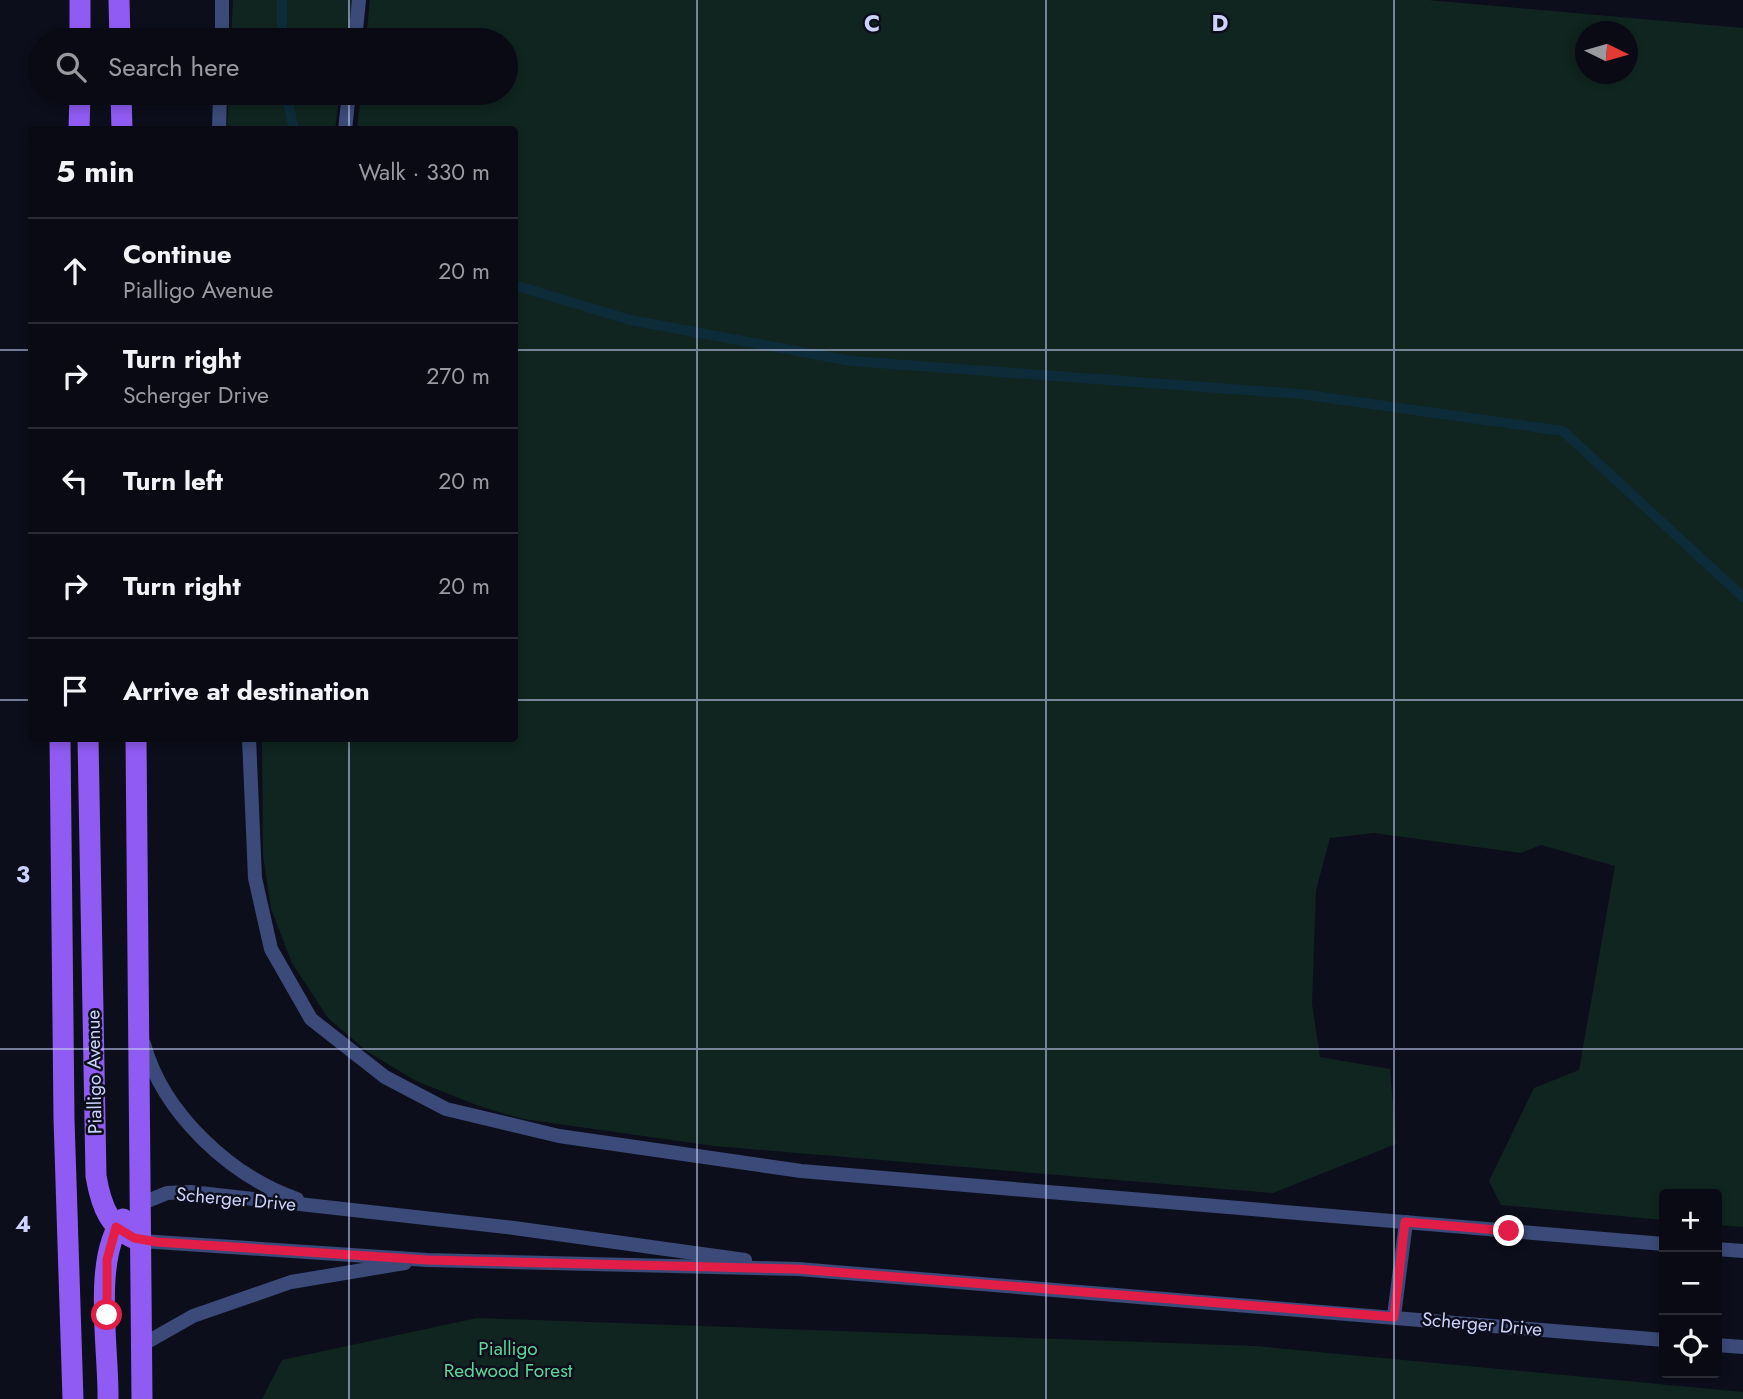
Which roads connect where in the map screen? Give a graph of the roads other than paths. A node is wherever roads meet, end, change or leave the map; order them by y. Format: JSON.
{"nodes":[{"id":1,"x":80,"y":0,"type":"edge"},
{"id":2,"x":119,"y":0,"type":"edge"},
{"id":3,"x":222,"y":0,"type":"edge"},
{"id":4,"x":359,"y":0,"type":"edge"},
{"id":5,"x":80,"y":28,"type":"edge"},
{"id":6,"x":120,"y":28,"type":"edge"},
{"id":7,"x":222,"y":28,"type":"edge"},
{"id":8,"x":356,"y":28,"type":"edge"},
{"id":9,"x":80,"y":105,"type":"edge"},
{"id":10,"x":121,"y":105,"type":"edge"},
{"id":11,"x":220,"y":105,"type":"edge"},
{"id":12,"x":348,"y":105,"type":"edge"},
{"id":13,"x":79,"y":126,"type":"edge"},
{"id":14,"x":122,"y":126,"type":"edge"},
{"id":15,"x":219,"y":126,"type":"edge"},
{"id":16,"x":345,"y":126,"type":"edge"},
{"id":17,"x":60,"y":742,"type":"edge"},
{"id":18,"x":88,"y":742,"type":"edge"},
{"id":19,"x":136,"y":742,"type":"edge"},
{"id":20,"x":249,"y":742,"type":"edge"},
{"id":21,"x":139,"y":1026,"type":"junction"},
{"id":22,"x":140,"y":1204,"type":"junction"},
{"id":23,"x":334,"y":1208,"type":"junction"},
{"id":24,"x":1405,"y":1222,"type":"junction"},
{"id":25,"x":116,"y":1227,"type":"junction"},
{"id":26,"x":141,"y":1241,"type":"junction"},
{"id":27,"x":1659,"y":1244,"type":"edge"},
{"id":28,"x":1722,"y":1249,"type":"edge"},
{"id":29,"x":1743,"y":1251,"type":"edge"},
{"id":30,"x":428,"y":1260,"type":"junction"},
{"id":31,"x":797,"y":1269,"type":"junction"},
{"id":32,"x":1394,"y":1317,"type":"junction"},
{"id":33,"x":1659,"y":1340,"type":"edge"},
{"id":34,"x":142,"y":1345,"type":"junction"},
{"id":35,"x":1722,"y":1345,"type":"edge"},
{"id":36,"x":1743,"y":1347,"type":"edge"},
{"id":37,"x":73,"y":1399,"type":"edge"},
{"id":38,"x":108,"y":1399,"type":"edge"},
{"id":39,"x":142,"y":1399,"type":"edge"}],
"edges":[{"from":1,"to":5,"type":"main road"},
{"from":2,"to":6,"type":"main road"},
{"from":3,"to":7,"type":"street"},
{"from":4,"to":8,"type":"street"},
{"from":9,"to":13,"type":"main road"},
{"from":10,"to":14,"type":"main road"},
{"from":11,"to":15,"type":"street"},
{"from":12,"to":16,"type":"street"},
{"from":17,"to":37,"type":"main road","name":"Pialligo Avenue"},
{"from":18,"to":25,"type":"main road","name":"Pialligo Avenue"},
{"from":19,"to":21,"type":"main road"},
{"from":20,"to":24,"type":"street"},
{"from":21,"to":22,"type":"main road"},
{"from":21,"to":23,"type":"street"},
{"from":22,"to":23,"type":"street","name":"Scherger Drive"},
{"from":22,"to":25,"type":"main road","name":"Scherger Drive"},
{"from":22,"to":26,"type":"main road"},
{"from":23,"to":31,"type":"street","name":"Scherger Drive"},
{"from":24,"to":27,"type":"street"},
{"from":24,"to":32,"type":"street"},
{"from":25,"to":26,"type":"main road","name":"Scherger Drive"},
{"from":25,"to":38,"type":"main road"},
{"from":26,"to":30,"type":"street","name":"Scherger Drive"},
{"from":26,"to":34,"type":"main road"},
{"from":28,"to":29,"type":"street"},
{"from":30,"to":31,"type":"street","name":"Scherger Drive"},
{"from":30,"to":34,"type":"street"},
{"from":31,"to":32,"type":"street","name":"Scherger Drive"},
{"from":32,"to":33,"type":"street","name":"Scherger Drive"},
{"from":34,"to":39,"type":"main road"},
{"from":35,"to":36,"type":"street"}]}
